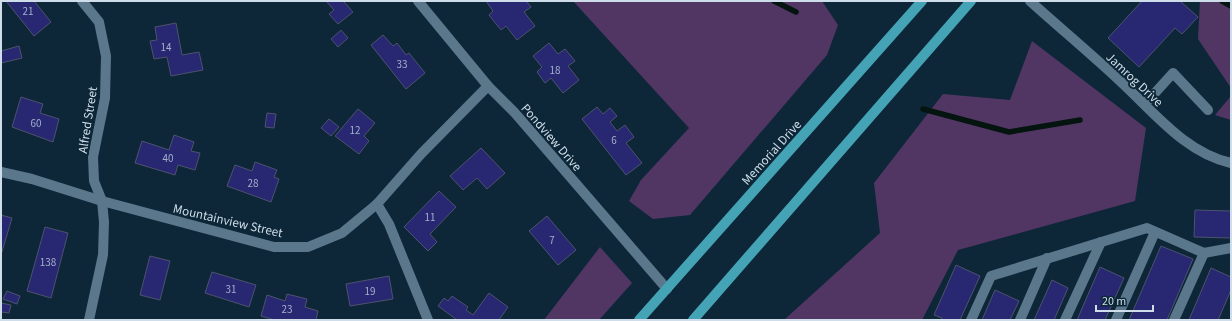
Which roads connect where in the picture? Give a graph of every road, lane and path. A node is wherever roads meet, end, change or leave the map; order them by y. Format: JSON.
{"nodes":[{"id":1,"x":82,"y":1,"type":"edge"},
{"id":2,"x":418,"y":1,"type":"edge"},
{"id":3,"x":922,"y":1,"type":"edge"},
{"id":4,"x":971,"y":1,"type":"edge"},
{"id":5,"x":1030,"y":1,"type":"edge"},
{"id":6,"x":488,"y":86,"type":"junction"},
{"id":7,"x":1145,"y":104,"type":"junction"},
{"id":8,"x":1208,"y":110,"type":"dead end"},
{"id":9,"x":1231,"y":163,"type":"edge"},
{"id":10,"x":1,"y":172,"type":"edge"},
{"id":11,"x":102,"y":201,"type":"junction"},
{"id":12,"x":377,"y":204,"type":"junction"},
{"id":13,"x":1155,"y":232,"type":"junction"},
{"id":14,"x":1101,"y":242,"type":"junction"},
{"id":15,"x":1231,"y":248,"type":"edge"},
{"id":16,"x":1204,"y":253,"type":"junction"},
{"id":17,"x":1047,"y":258,"type":"junction"},
{"id":18,"x":667,"y":289,"type":"junction"},
{"id":19,"x":89,"y":320,"type":"edge"},
{"id":20,"x":428,"y":320,"type":"edge"},
{"id":21,"x":639,"y":320,"type":"edge"},
{"id":22,"x":692,"y":320,"type":"edge"},
{"id":23,"x":971,"y":320,"type":"edge"},
{"id":24,"x":1020,"y":320,"type":"edge"},
{"id":25,"x":1065,"y":320,"type":"edge"},
{"id":26,"x":1116,"y":320,"type":"edge"},
{"id":27,"x":1174,"y":320,"type":"edge"}],
"edges":[{"from":1,"to":11,"type":"street","name":"Alfred Street"},
{"from":2,"to":6,"type":"street","name":"Pondview Drive"},
{"from":3,"to":18,"type":"main road","name":"Memorial Drive"},
{"from":4,"to":22,"type":"main road"},
{"from":5,"to":7,"type":"street","name":"Jamrog Drive"},
{"from":6,"to":12,"type":"street","name":"Mountainview Street"},
{"from":6,"to":18,"type":"street","name":"Pondview Drive"},
{"from":7,"to":8,"type":"street"},
{"from":7,"to":9,"type":"street","name":"Jamrog Drive"},
{"from":10,"to":11,"type":"street","name":"Mountainview Street"},
{"from":11,"to":12,"type":"street","name":"Mountainview Street"},
{"from":11,"to":19,"type":"street","name":"Alfred Street"},
{"from":12,"to":20,"type":"street"},
{"from":13,"to":14,"type":"street"},
{"from":13,"to":16,"type":"street"},
{"from":13,"to":26,"type":"street"},
{"from":14,"to":17,"type":"street"},
{"from":14,"to":25,"type":"street"},
{"from":15,"to":16,"type":"street"},
{"from":16,"to":27,"type":"street"},
{"from":17,"to":23,"type":"street"},
{"from":17,"to":24,"type":"street"},
{"from":18,"to":21,"type":"main road","name":"Memorial Drive"}]}
